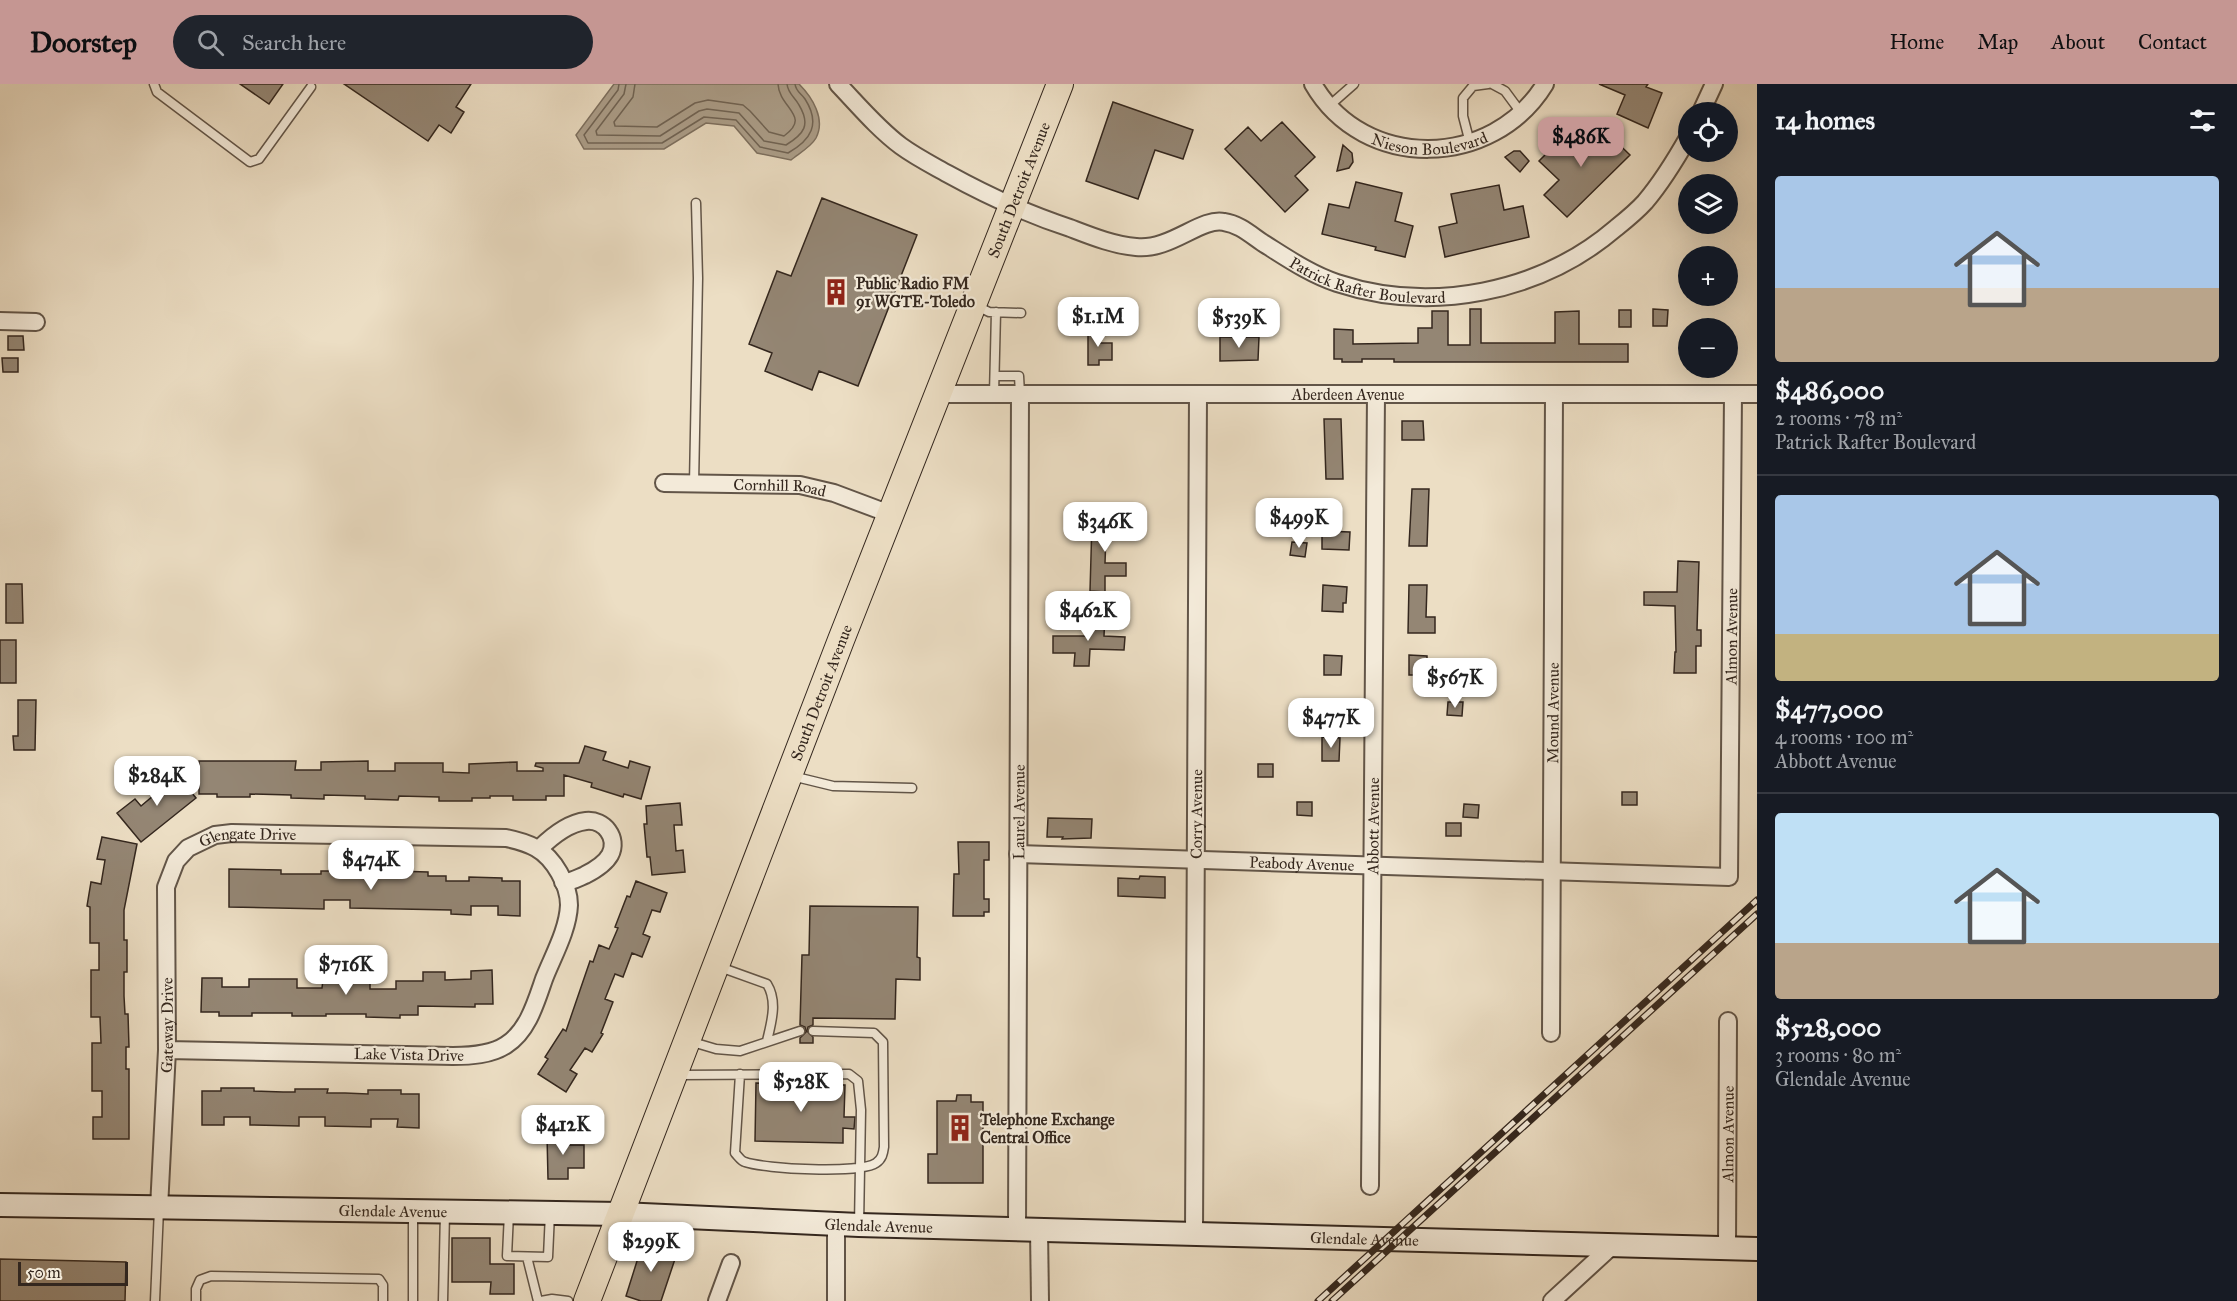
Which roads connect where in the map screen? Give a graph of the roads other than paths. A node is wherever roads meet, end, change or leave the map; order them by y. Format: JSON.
{"nodes":[{"id":1,"x":154,"y":84,"type":"edge"},
{"id":2,"x":838,"y":84,"type":"edge"},
{"id":3,"x":1060,"y":84,"type":"edge"},
{"id":4,"x":1313,"y":84,"type":"edge"},
{"id":5,"x":1354,"y":84,"type":"edge"},
{"id":6,"x":1490,"y":84,"type":"edge"},
{"id":7,"x":1545,"y":84,"type":"edge"},
{"id":8,"x":1714,"y":84,"type":"edge"},
{"id":9,"x":311,"y":87,"type":"dead end"},
{"id":10,"x":1706,"y":102,"type":"edge"},
{"id":11,"x":1329,"y":106,"type":"junction"},
{"id":12,"x":1522,"y":114,"type":"junction"},
{"id":13,"x":1470,"y":143,"type":"junction"},
{"id":14,"x":1678,"y":154,"type":"edge"},
{"id":15,"x":696,"y":203,"type":"dead end"},
{"id":16,"x":1010,"y":206,"type":"junction"},
{"id":17,"x":985,"y":308,"type":"junction"},
{"id":18,"x":1021,"y":313,"type":"dead end"},
{"id":19,"x":0,"y":321,"type":"edge"},
{"id":20,"x":36,"y":321,"type":"dead end"},
{"id":21,"x":995,"y":376,"type":"junction"},
{"id":22,"x":938,"y":394,"type":"junction"},
{"id":23,"x":994,"y":394,"type":"junction"},
{"id":24,"x":1020,"y":394,"type":"junction"},
{"id":25,"x":1198,"y":394,"type":"junction"},
{"id":26,"x":1376,"y":394,"type":"junction"},
{"id":27,"x":1554,"y":394,"type":"junction"},
{"id":28,"x":1733,"y":394,"type":"junction"},
{"id":29,"x":1757,"y":394,"type":"edge"},
{"id":30,"x":664,"y":483,"type":"dead end"},
{"id":31,"x":694,"y":484,"type":"junction"},
{"id":32,"x":890,"y":514,"type":"junction"},
{"id":33,"x":788,"y":775,"type":"junction"},
{"id":34,"x":912,"y":788,"type":"dead end"},
{"id":35,"x":532,"y":846,"type":"junction"},
{"id":36,"x":188,"y":848,"type":"joint"},
{"id":37,"x":1018,"y":854,"type":"junction"},
{"id":38,"x":1195,"y":860,"type":"junction"},
{"id":39,"x":1373,"y":866,"type":"junction"},
{"id":40,"x":1551,"y":871,"type":"junction"},
{"id":41,"x":1729,"y":877,"type":"joint"},
{"id":42,"x":564,"y":882,"type":"junction"},
{"id":43,"x":717,"y":966,"type":"junction"},
{"id":44,"x":1728,"y":1021,"type":"dead end"},
{"id":45,"x":800,"y":1031,"type":"dead end"},
{"id":46,"x":813,"y":1031,"type":"dead end"},
{"id":47,"x":1551,"y":1033,"type":"dead end"},
{"id":48,"x":688,"y":1041,"type":"junction"},
{"id":49,"x":767,"y":1041,"type":"junction"},
{"id":50,"x":167,"y":1050,"type":"junction"},
{"id":51,"x":740,"y":1074,"type":"junction"},
{"id":52,"x":675,"y":1075,"type":"junction"},
{"id":53,"x":861,"y":1169,"type":"junction"},
{"id":54,"x":1370,"y":1186,"type":"dead end"},
{"id":55,"x":0,"y":1205,"type":"edge"},
{"id":56,"x":159,"y":1208,"type":"junction"},
{"id":57,"x":413,"y":1211,"type":"junction"},
{"id":58,"x":445,"y":1212,"type":"junction"},
{"id":59,"x":509,"y":1212,"type":"junction"},
{"id":60,"x":550,"y":1213,"type":"junction"},
{"id":61,"x":621,"y":1214,"type":"junction"},
{"id":62,"x":836,"y":1225,"type":"junction"},
{"id":63,"x":859,"y":1225,"type":"junction"},
{"id":64,"x":1017,"y":1229,"type":"junction"},
{"id":65,"x":1040,"y":1230,"type":"junction"},
{"id":66,"x":1194,"y":1234,"type":"junction"},
{"id":67,"x":1613,"y":1245,"type":"junction"},
{"id":68,"x":1727,"y":1248,"type":"junction"},
{"id":69,"x":1757,"y":1249,"type":"edge"},
{"id":70,"x":527,"y":1257,"type":"junction"},
{"id":71,"x":731,"y":1263,"type":"dead end"},
{"id":72,"x":155,"y":1301,"type":"edge"},
{"id":73,"x":196,"y":1301,"type":"edge"},
{"id":74,"x":383,"y":1301,"type":"edge"},
{"id":75,"x":413,"y":1301,"type":"edge"},
{"id":76,"x":443,"y":1301,"type":"edge"},
{"id":77,"x":539,"y":1301,"type":"edge"},
{"id":78,"x":568,"y":1301,"type":"edge"},
{"id":79,"x":587,"y":1301,"type":"edge"},
{"id":80,"x":717,"y":1301,"type":"edge"},
{"id":81,"x":836,"y":1301,"type":"edge"},
{"id":82,"x":1040,"y":1301,"type":"edge"},
{"id":83,"x":1552,"y":1301,"type":"edge"}],
"edges":[{"from":1,"to":9,"type":"lane"},
{"from":2,"to":16,"type":"street","name":"Patrick Rafter Boulevard"},
{"from":3,"to":16,"type":"main road","name":"South Detroit Avenue"},
{"from":4,"to":11,"type":"street","name":"Nieson Boulevard"},
{"from":5,"to":11,"type":"lane"},
{"from":6,"to":12,"type":"lane"},
{"from":6,"to":13,"type":"lane"},
{"from":7,"to":12,"type":"street","name":"Nieson Boulevard"},
{"from":8,"to":10,"type":"street"},
{"from":11,"to":13,"type":"street","name":"Nieson Boulevard"},
{"from":12,"to":13,"type":"street","name":"Nieson Boulevard"},
{"from":14,"to":16,"type":"street","name":"Patrick Rafter Boulevard"},
{"from":15,"to":31,"type":"lane"},
{"from":16,"to":17,"type":"main road","name":"South Detroit Avenue"},
{"from":17,"to":18,"type":"lane"},
{"from":17,"to":21,"type":"lane"},
{"from":17,"to":22,"type":"main road","name":"South Detroit Avenue"},
{"from":19,"to":20,"type":"street"},
{"from":21,"to":23,"type":"lane"},
{"from":21,"to":24,"type":"lane"},
{"from":22,"to":23,"type":"street","name":"Aberdeen Avenue"},
{"from":22,"to":32,"type":"main road","name":"South Detroit Avenue"},
{"from":23,"to":24,"type":"street","name":"Aberdeen Avenue"},
{"from":24,"to":25,"type":"street","name":"Aberdeen Avenue"},
{"from":24,"to":37,"type":"street","name":"Laurel Avenue"},
{"from":25,"to":26,"type":"street","name":"Aberdeen Avenue"},
{"from":25,"to":38,"type":"street","name":"Corry Avenue"},
{"from":26,"to":27,"type":"street","name":"Aberdeen Avenue"},
{"from":26,"to":39,"type":"street","name":"Abbott Avenue"},
{"from":27,"to":28,"type":"street","name":"Aberdeen Avenue"},
{"from":27,"to":40,"type":"street","name":"Mound Avenue"},
{"from":28,"to":29,"type":"street","name":"Aberdeen Avenue"},
{"from":28,"to":41,"type":"street","name":"Almon Avenue"},
{"from":30,"to":31,"type":"street","name":"Cornhill Road"},
{"from":31,"to":32,"type":"street","name":"Cornhill Road"},
{"from":32,"to":33,"type":"main road","name":"South Detroit Avenue"},
{"from":33,"to":34,"type":"lane"},
{"from":33,"to":43,"type":"main road","name":"South Detroit Avenue"},
{"from":35,"to":36,"type":"street","name":"Glengate Drive"},
{"from":35,"to":42,"type":"street","name":"Lake Vista Drive"},
{"from":35,"to":42,"type":"street"},
{"from":36,"to":50,"type":"street","name":"Gateway Drive"},
{"from":37,"to":38,"type":"street","name":"Peabody Avenue"},
{"from":37,"to":64,"type":"street","name":"Laurel Avenue"},
{"from":38,"to":39,"type":"street","name":"Peabody Avenue"},
{"from":38,"to":66,"type":"street","name":"Corry Avenue"},
{"from":39,"to":40,"type":"street","name":"Peabody Avenue"},
{"from":39,"to":54,"type":"street","name":"Abbott Avenue"},
{"from":40,"to":41,"type":"street","name":"Peabody Avenue"},
{"from":40,"to":47,"type":"street","name":"Mound Avenue"},
{"from":42,"to":50,"type":"street","name":"Lake Vista Drive"},
{"from":43,"to":48,"type":"main road","name":"South Detroit Avenue"},
{"from":43,"to":49,"type":"lane"},
{"from":44,"to":68,"type":"street","name":"Almon Avenue"},
{"from":45,"to":49,"type":"lane"},
{"from":46,"to":53,"type":"lane"},
{"from":48,"to":49,"type":"lane"},
{"from":48,"to":52,"type":"main road","name":"South Detroit Avenue"},
{"from":50,"to":56,"type":"street","name":"Gateway Drive"},
{"from":51,"to":52,"type":"lane"},
{"from":51,"to":53,"type":"lane"},
{"from":51,"to":53,"type":"lane"},
{"from":52,"to":61,"type":"main road","name":"South Detroit Avenue"},
{"from":53,"to":63,"type":"lane"},
{"from":55,"to":56,"type":"main road","name":"Glendale Avenue"},
{"from":56,"to":57,"type":"main road","name":"Glendale Avenue"},
{"from":56,"to":72,"type":"lane"},
{"from":57,"to":58,"type":"main road","name":"Glendale Avenue"},
{"from":57,"to":75,"type":"lane"},
{"from":58,"to":59,"type":"main road","name":"Glendale Avenue"},
{"from":58,"to":76,"type":"lane"},
{"from":59,"to":60,"type":"main road","name":"Glendale Avenue"},
{"from":59,"to":70,"type":"lane"},
{"from":60,"to":61,"type":"main road","name":"Glendale Avenue"},
{"from":60,"to":70,"type":"lane"},
{"from":61,"to":62,"type":"main road","name":"Glendale Avenue"},
{"from":61,"to":79,"type":"main road","name":"South Detroit Avenue"},
{"from":62,"to":63,"type":"main road","name":"Glendale Avenue"},
{"from":62,"to":81,"type":"street"},
{"from":63,"to":64,"type":"main road","name":"Glendale Avenue"},
{"from":64,"to":65,"type":"main road","name":"Glendale Avenue"},
{"from":65,"to":66,"type":"main road","name":"Glendale Avenue"},
{"from":65,"to":82,"type":"street"},
{"from":66,"to":67,"type":"main road","name":"Glendale Avenue"},
{"from":67,"to":68,"type":"main road","name":"Glendale Avenue"},
{"from":67,"to":83,"type":"street"},
{"from":68,"to":69,"type":"main road","name":"Glendale Avenue"},
{"from":70,"to":77,"type":"lane"},
{"from":71,"to":80,"type":"street"},
{"from":73,"to":74,"type":"lane"},
{"from":77,"to":78,"type":"lane"}]}
